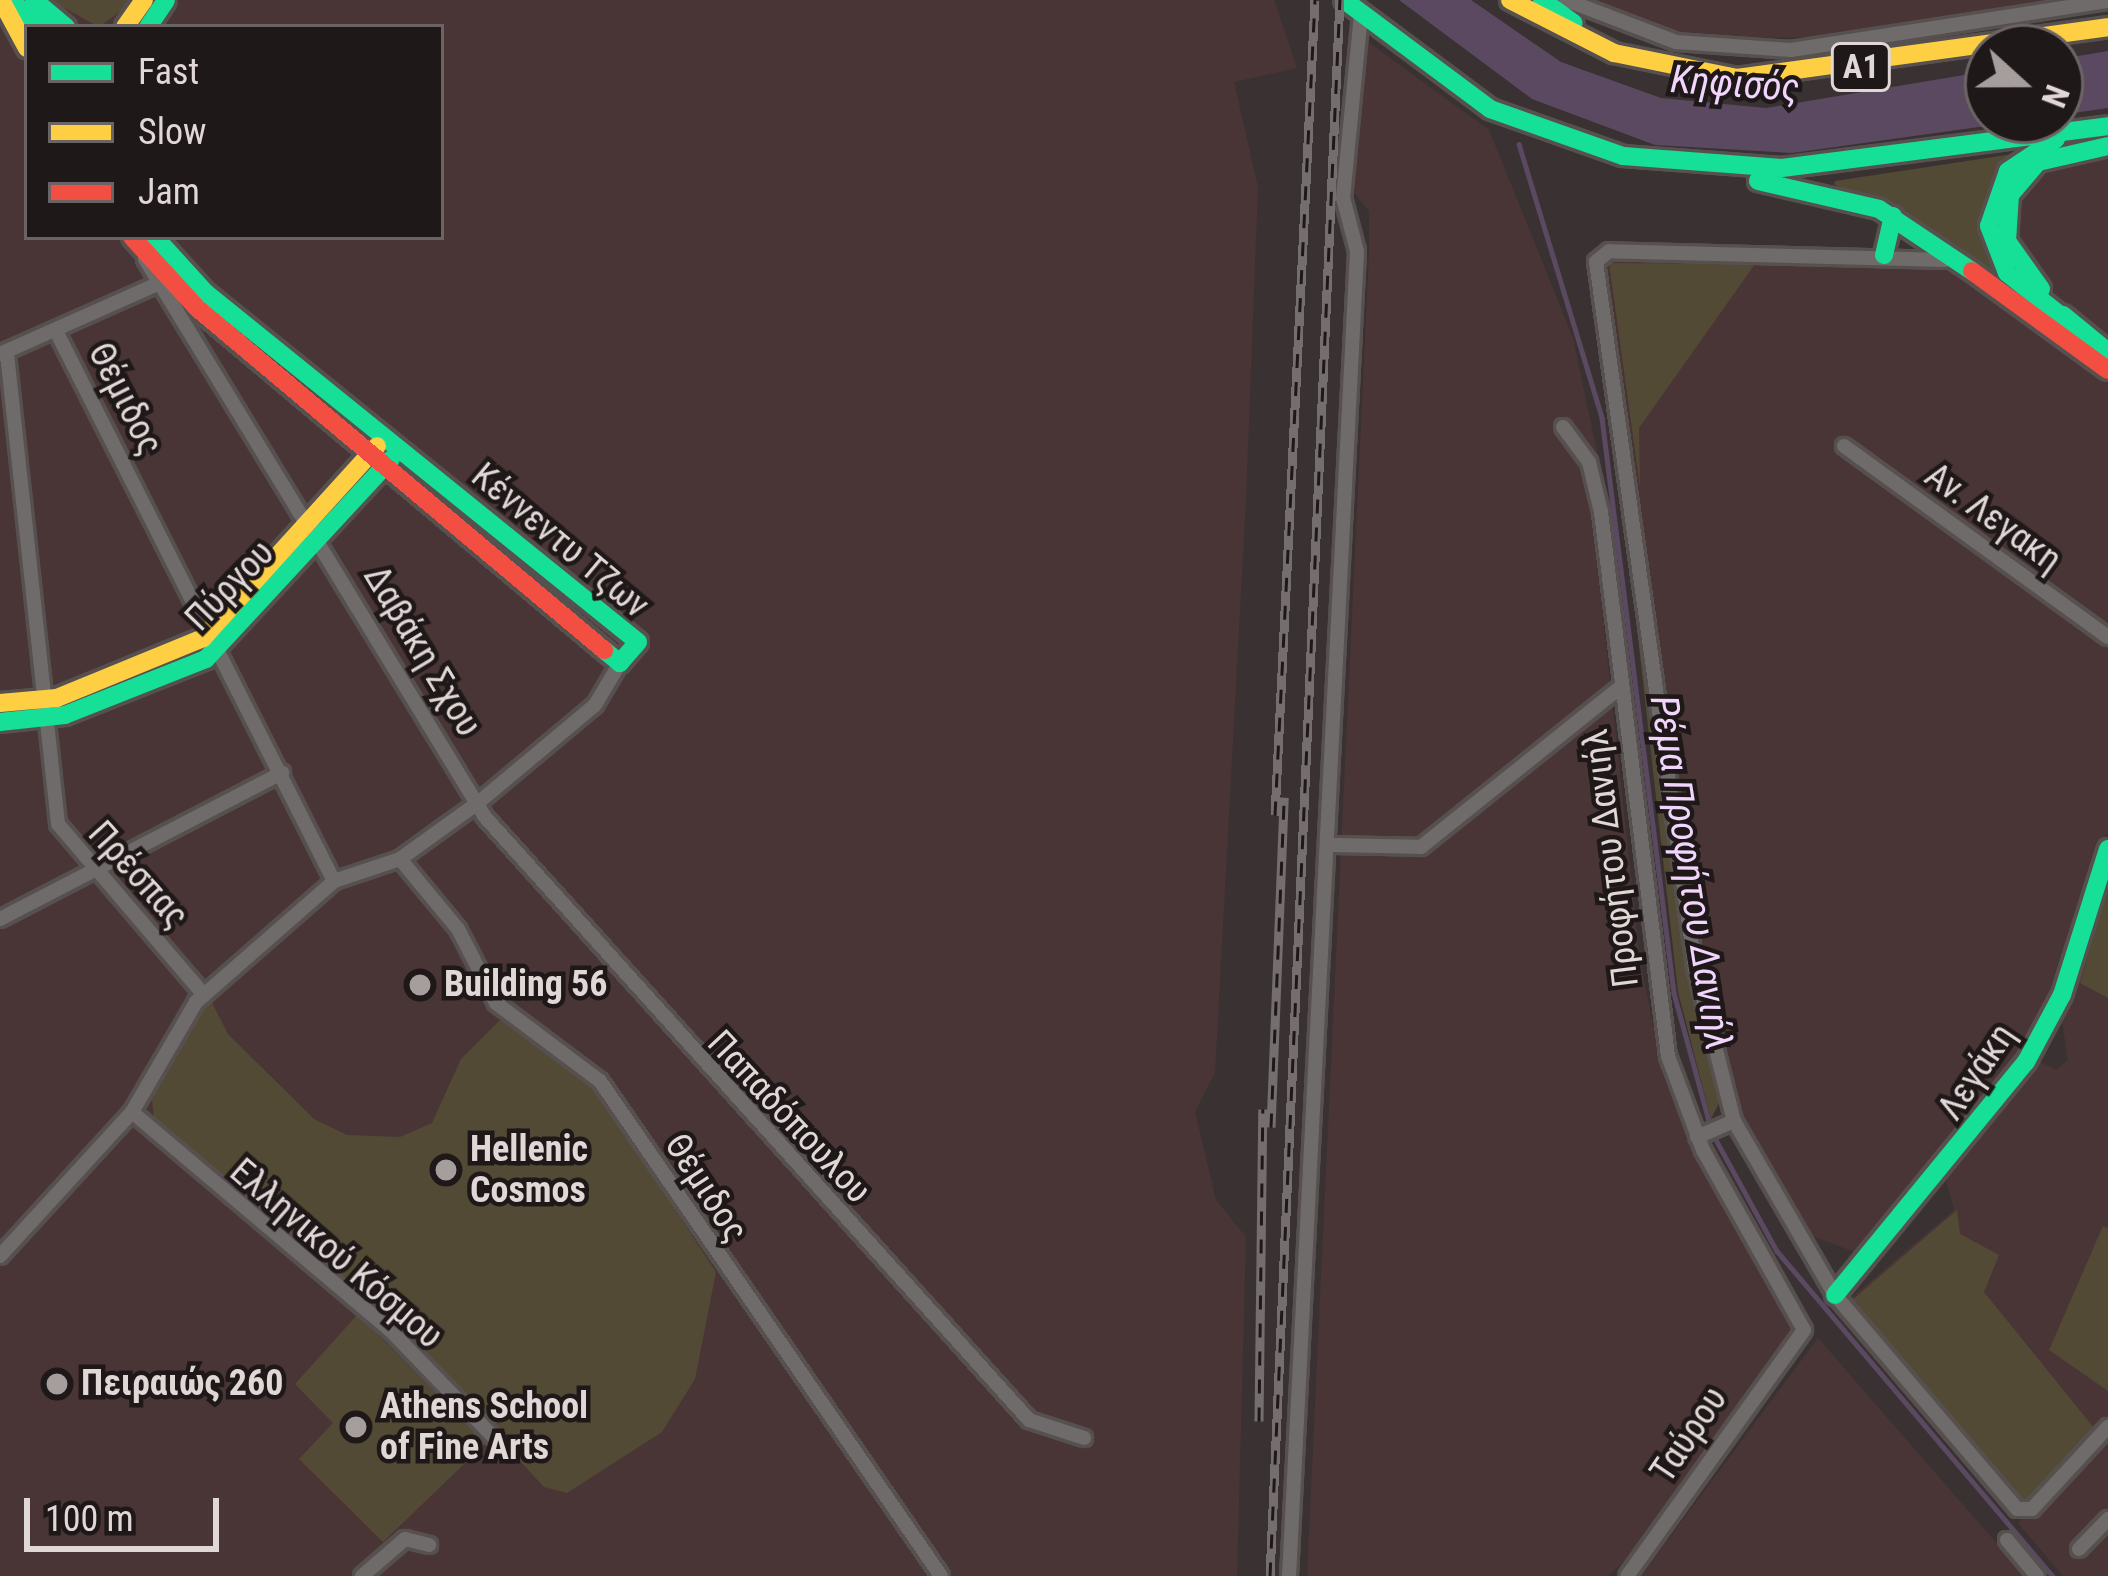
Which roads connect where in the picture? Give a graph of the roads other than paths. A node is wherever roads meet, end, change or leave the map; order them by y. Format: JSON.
{"nodes":[{"id":1,"x":144,"y":0,"type":"edge"},
{"id":2,"x":1344,"y":0,"type":"edge"},
{"id":3,"x":1510,"y":0,"type":"edge"},
{"id":4,"x":1542,"y":0,"type":"edge"},
{"id":5,"x":1566,"y":0,"type":"edge"},
{"id":6,"x":15,"y":1,"type":"edge"},
{"id":7,"x":2108,"y":1,"type":"edge"},
{"id":8,"x":1361,"y":15,"type":"junction"},
{"id":9,"x":39,"y":24,"type":"edge"},
{"id":10,"x":60,"y":24,"type":"edge"},
{"id":11,"x":125,"y":24,"type":"edge"},
{"id":12,"x":2108,"y":28,"type":"edge"},
{"id":13,"x":24,"y":36,"type":"edge"},
{"id":14,"x":1614,"y":53,"type":"junction"},
{"id":15,"x":1965,"y":144,"type":"edge"},
{"id":16,"x":2051,"y":144,"type":"edge"},
{"id":17,"x":2108,"y":146,"type":"edge"},
{"id":18,"x":1679,"y":163,"type":"junction"},
{"id":19,"x":1893,"y":216,"type":"junction"},
{"id":20,"x":141,"y":240,"type":"edge"},
{"id":21,"x":1885,"y":255,"type":"junction"},
{"id":22,"x":1972,"y":271,"type":"junction"},
{"id":23,"x":163,"y":282,"type":"junction"},
{"id":24,"x":2069,"y":322,"type":"junction"},
{"id":25,"x":56,"y":331,"type":"junction"},
{"id":26,"x":2108,"y":352,"type":"edge"},
{"id":27,"x":4,"y":354,"type":"edge"},
{"id":28,"x":2108,"y":370,"type":"edge"},
{"id":29,"x":1563,"y":427,"type":"dead end"},
{"id":30,"x":1844,"y":446,"type":"dead end"},
{"id":31,"x":384,"y":452,"type":"junction"},
{"id":32,"x":313,"y":533,"type":"junction"},
{"id":33,"x":2108,"y":637,"type":"edge"},
{"id":34,"x":215,"y":640,"type":"junction"},
{"id":35,"x":620,"y":663,"type":"joint"},
{"id":36,"x":1622,"y":687,"type":"junction"},
{"id":37,"x":0,"y":704,"type":"edge"},
{"id":38,"x":47,"y":709,"type":"junction"},
{"id":39,"x":0,"y":722,"type":"edge"},
{"id":40,"x":281,"y":773,"type":"junction"},
{"id":41,"x":478,"y":802,"type":"junction"},
{"id":42,"x":1329,"y":845,"type":"junction"},
{"id":43,"x":2108,"y":849,"type":"edge"},
{"id":44,"x":400,"y":859,"type":"junction"},
{"id":45,"x":91,"y":868,"type":"junction"},
{"id":46,"x":334,"y":880,"type":"junction"},
{"id":47,"x":0,"y":919,"type":"edge"},
{"id":48,"x":204,"y":995,"type":"junction"},
{"id":49,"x":132,"y":1112,"type":"junction"},
{"id":50,"x":1729,"y":1123,"type":"junction"},
{"id":51,"x":1700,"y":1135,"type":"junction"},
{"id":52,"x":0,"y":1256,"type":"edge"},
{"id":53,"x":1835,"y":1295,"type":"junction"},
{"id":54,"x":1804,"y":1330,"type":"joint"},
{"id":55,"x":2108,"y":1427,"type":"edge"},
{"id":56,"x":1084,"y":1438,"type":"dead end"},
{"id":57,"x":499,"y":1443,"type":"dead end"},
{"id":58,"x":2108,"y":1519,"type":"edge"},
{"id":59,"x":2007,"y":1540,"type":"dead end"},
{"id":60,"x":429,"y":1545,"type":"dead end"},
{"id":61,"x":2079,"y":1550,"type":"dead end"},
{"id":62,"x":1632,"y":1574,"type":"edge"},
{"id":63,"x":362,"y":1576,"type":"edge"},
{"id":64,"x":941,"y":1576,"type":"edge"},
{"id":65,"x":1289,"y":1576,"type":"edge"},
{"id":66,"x":2037,"y":1576,"type":"edge"}],
"edges":[{"from":1,"to":11,"type":"main road"},
{"from":2,"to":8,"type":"main road"},
{"from":3,"to":14,"type":"main road","number":"Α1"},
{"from":4,"to":14,"type":"main road"},
{"from":5,"to":7,"type":"street"},
{"from":6,"to":9,"type":"main road"},
{"from":6,"to":10,"type":"main road"},
{"from":6,"to":13,"type":"main road"},
{"from":8,"to":18,"type":"main road"},
{"from":8,"to":42,"type":"street"},
{"from":12,"to":14,"type":"main road","number":"Α1"},
{"from":15,"to":18,"type":"main road"},
{"from":16,"to":24,"type":"main road"},
{"from":17,"to":24,"type":"main road"},
{"from":18,"to":19,"type":"main road"},
{"from":19,"to":21,"type":"main road"},
{"from":19,"to":22,"type":"main road"},
{"from":20,"to":23,"type":"main road","name":"Κέννεντυ Τζων"},
{"from":20,"to":31,"type":"main road","name":"Κέννεντυ Τζων"},
{"from":21,"to":22,"type":"street"},
{"from":21,"to":50,"type":"street"},
{"from":22,"to":28,"type":"main road"},
{"from":23,"to":25,"type":"street"},
{"from":23,"to":31,"type":"main road","name":"Κέννεντυ Τζων"},
{"from":23,"to":32,"type":"street","name":"Δαβάκη Σχου"},
{"from":24,"to":26,"type":"main road"},
{"from":25,"to":27,"type":"street"},
{"from":25,"to":34,"type":"street","name":"Θέμιδος"},
{"from":27,"to":38,"type":"street","name":"Πρέσπας"},
{"from":29,"to":36,"type":"street","name":"Προφήτου Δανιήλ"},
{"from":30,"to":33,"type":"street","name":"Αν. Λεγακη"},
{"from":31,"to":32,"type":"main road","name":"Πύργου"},
{"from":31,"to":35,"type":"main road","name":"Κέννεντυ Τζων"},
{"from":32,"to":34,"type":"main road","name":"Πύργου"},
{"from":32,"to":41,"type":"street","name":"Δαβάκη Σχου"},
{"from":34,"to":38,"type":"main road","name":"Πύργου"},
{"from":34,"to":40,"type":"street","name":"Θέμιδος"},
{"from":35,"to":41,"type":"street"},
{"from":36,"to":42,"type":"street"},
{"from":36,"to":51,"type":"street","name":"Προφήτου Δανιήλ"},
{"from":37,"to":38,"type":"main road","name":"Πύργου"},
{"from":38,"to":39,"type":"main road","name":"Πύργου"},
{"from":38,"to":45,"type":"street","name":"Πρέσπας"},
{"from":40,"to":45,"type":"street"},
{"from":40,"to":46,"type":"street","name":"Θέμιδος"},
{"from":41,"to":44,"type":"street"},
{"from":41,"to":56,"type":"street","name":"Παπαδόπουλου"},
{"from":42,"to":65,"type":"street"},
{"from":43,"to":53,"type":"main road","name":"Λεγάκη"},
{"from":44,"to":46,"type":"street"},
{"from":44,"to":64,"type":"street","name":"Θέμιδος"},
{"from":45,"to":47,"type":"street"},
{"from":45,"to":48,"type":"street","name":"Πρέσπας"},
{"from":46,"to":48,"type":"street"},
{"from":48,"to":49,"type":"street"},
{"from":49,"to":52,"type":"street"},
{"from":49,"to":57,"type":"street","name":"Ελληνικού Κόσμου"},
{"from":50,"to":51,"type":"street"},
{"from":50,"to":53,"type":"street"},
{"from":51,"to":54,"type":"street","name":"Προφήτου Δανιήλ"},
{"from":53,"to":55,"type":"street"},
{"from":54,"to":62,"type":"street","name":"Ταύρου"},
{"from":58,"to":61,"type":"street"},
{"from":59,"to":66,"type":"street"},
{"from":60,"to":63,"type":"street"}]}
